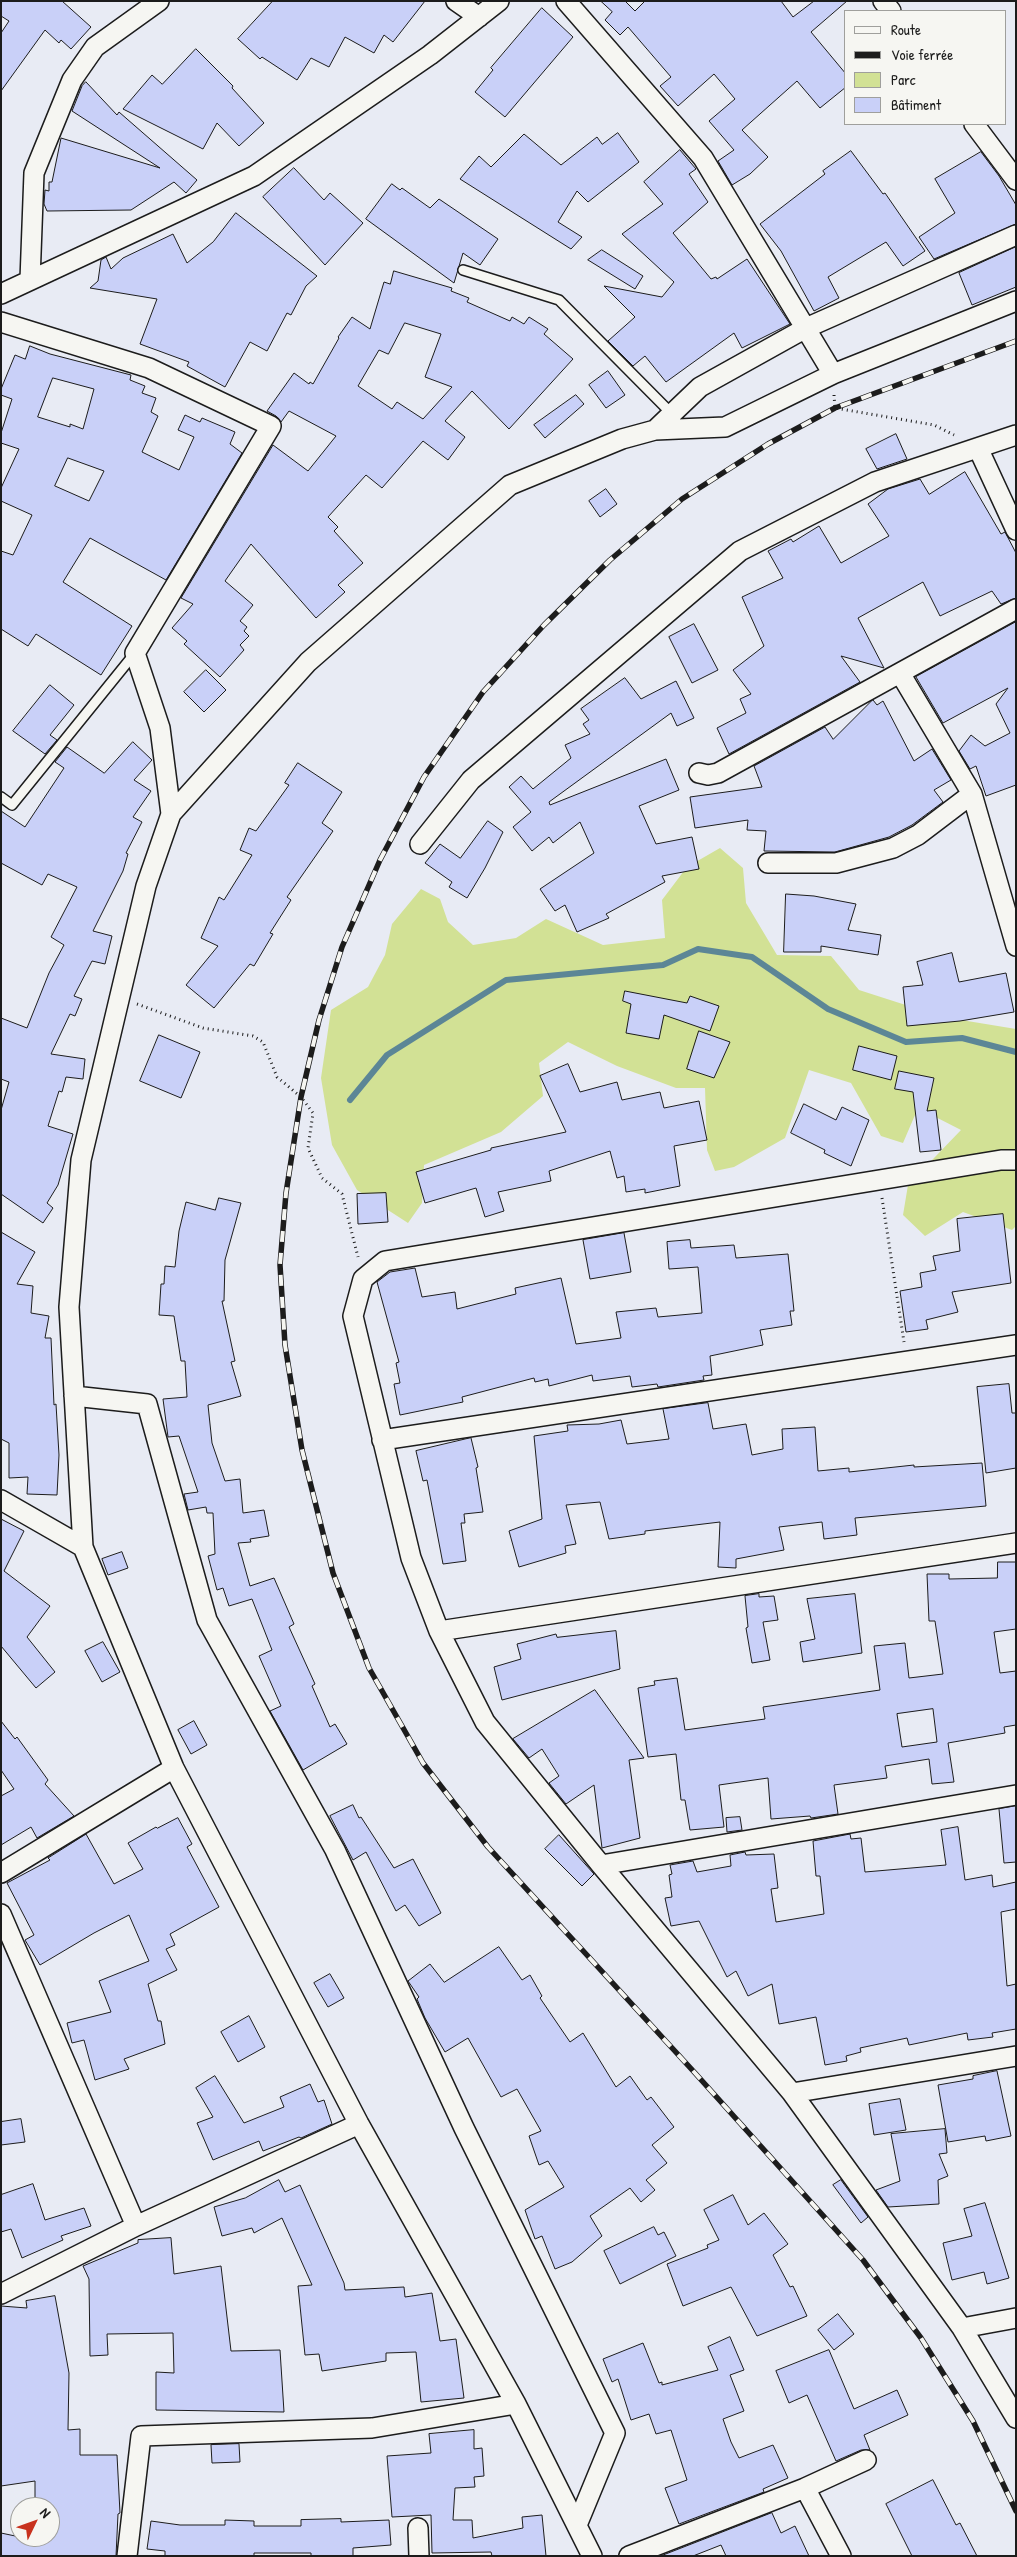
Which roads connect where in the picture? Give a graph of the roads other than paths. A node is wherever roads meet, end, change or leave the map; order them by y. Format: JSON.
{"nodes":[{"id":1,"x":159,"y":1,"type":"edge"},
{"id":2,"x":456,"y":1,"type":"edge"},
{"id":3,"x":499,"y":1,"type":"edge"},
{"id":4,"x":566,"y":1,"type":"edge"},
{"id":5,"x":479,"y":17,"type":"junction"},
{"id":6,"x":975,"y":125,"type":"edge"},
{"id":7,"x":1016,"y":180,"type":"edge"},
{"id":8,"x":1016,"y":235,"type":"edge"},
{"id":9,"x":463,"y":270,"type":"dead end"},
{"id":10,"x":30,"y":280,"type":"junction"},
{"id":11,"x":1,"y":294,"type":"edge"},
{"id":12,"x":1016,"y":301,"type":"edge"},
{"id":13,"x":1,"y":322,"type":"edge"},
{"id":14,"x":806,"y":328,"type":"junction"},
{"id":15,"x":834,"y":374,"type":"junction"},
{"id":16,"x":672,"y":414,"type":"junction"},
{"id":17,"x":655,"y":430,"type":"junction"},
{"id":18,"x":1016,"y":435,"type":"edge"},
{"id":19,"x":978,"y":448,"type":"junction"},
{"id":20,"x":1016,"y":530,"type":"edge"},
{"id":21,"x":1016,"y":608,"type":"edge"},
{"id":22,"x":135,"y":653,"type":"junction"},
{"id":23,"x":900,"y":673,"type":"junction"},
{"id":24,"x":699,"y":772,"type":"dead end"},
{"id":25,"x":972,"y":794,"type":"junction"},
{"id":26,"x":1,"y":797,"type":"edge"},
{"id":27,"x":171,"y":814,"type":"junction"},
{"id":28,"x":420,"y":844,"type":"dead end"},
{"id":29,"x":768,"y":863,"type":"dead end"},
{"id":30,"x":1016,"y":946,"type":"edge"},
{"id":31,"x":1016,"y":1160,"type":"edge"},
{"id":32,"x":1016,"y":1345,"type":"edge"},
{"id":33,"x":74,"y":1396,"type":"junction"},
{"id":34,"x":382,"y":1440,"type":"junction"},
{"id":35,"x":1,"y":1500,"type":"edge"},
{"id":36,"x":1016,"y":1543,"type":"edge"},
{"id":37,"x":84,"y":1547,"type":"junction"},
{"id":38,"x":439,"y":1631,"type":"junction"},
{"id":39,"x":174,"y":1768,"type":"junction"},
{"id":40,"x":1016,"y":1795,"type":"edge"},
{"id":41,"x":601,"y":1865,"type":"junction"},
{"id":42,"x":1,"y":1873,"type":"edge"},
{"id":43,"x":1,"y":1914,"type":"edge"},
{"id":44,"x":1016,"y":2056,"type":"edge"},
{"id":45,"x":792,"y":2093,"type":"junction"},
{"id":46,"x":359,"y":2124,"type":"junction"},
{"id":47,"x":136,"y":2226,"type":"junction"},
{"id":48,"x":1,"y":2294,"type":"edge"},
{"id":49,"x":1016,"y":2318,"type":"edge"},
{"id":50,"x":962,"y":2328,"type":"junction"},
{"id":51,"x":516,"y":2404,"type":"junction"},
{"id":52,"x":1016,"y":2418,"type":"edge"},
{"id":53,"x":866,"y":2460,"type":"dead end"},
{"id":54,"x":805,"y":2488,"type":"junction"},
{"id":55,"x":577,"y":2525,"type":"junction"},
{"id":56,"x":418,"y":2528,"type":"dead end"},
{"id":57,"x":127,"y":2556,"type":"edge"},
{"id":58,"x":419,"y":2556,"type":"edge"},
{"id":59,"x":592,"y":2556,"type":"edge"},
{"id":60,"x":629,"y":2556,"type":"edge"},
{"id":61,"x":841,"y":2556,"type":"edge"}],
"edges":[{"from":1,"to":10,"type":"street"},
{"from":2,"to":5,"type":"street"},
{"from":3,"to":5,"type":"street"},
{"from":4,"to":14,"type":"street"},
{"from":5,"to":10,"type":"street"},
{"from":6,"to":7,"type":"street"},
{"from":8,"to":14,"type":"street"},
{"from":9,"to":16,"type":"lane"},
{"from":10,"to":11,"type":"street"},
{"from":12,"to":15,"type":"street"},
{"from":13,"to":22,"type":"street"},
{"from":14,"to":15,"type":"street"},
{"from":14,"to":16,"type":"street"},
{"from":15,"to":17,"type":"street"},
{"from":16,"to":17,"type":"street"},
{"from":17,"to":27,"type":"street"},
{"from":18,"to":19,"type":"street"},
{"from":19,"to":20,"type":"street"},
{"from":19,"to":28,"type":"street"},
{"from":21,"to":23,"type":"street"},
{"from":22,"to":26,"type":"lane"},
{"from":22,"to":27,"type":"street"},
{"from":23,"to":24,"type":"street"},
{"from":23,"to":25,"type":"street"},
{"from":25,"to":29,"type":"street"},
{"from":25,"to":30,"type":"street"},
{"from":27,"to":33,"type":"street"},
{"from":31,"to":34,"type":"street"},
{"from":32,"to":34,"type":"street"},
{"from":33,"to":37,"type":"street"},
{"from":33,"to":55,"type":"street"},
{"from":34,"to":38,"type":"street"},
{"from":35,"to":37,"type":"street"},
{"from":36,"to":38,"type":"street"},
{"from":37,"to":39,"type":"street"},
{"from":38,"to":41,"type":"street"},
{"from":39,"to":42,"type":"street"},
{"from":39,"to":46,"type":"street"},
{"from":40,"to":41,"type":"street"},
{"from":41,"to":45,"type":"street"},
{"from":43,"to":47,"type":"street"},
{"from":44,"to":45,"type":"street"},
{"from":45,"to":50,"type":"street"},
{"from":46,"to":47,"type":"street"},
{"from":46,"to":51,"type":"street"},
{"from":47,"to":48,"type":"street"},
{"from":49,"to":50,"type":"street"},
{"from":50,"to":52,"type":"street"},
{"from":51,"to":55,"type":"street"},
{"from":51,"to":57,"type":"street"},
{"from":53,"to":54,"type":"street"},
{"from":54,"to":60,"type":"street"},
{"from":54,"to":61,"type":"street"},
{"from":55,"to":59,"type":"street"},
{"from":56,"to":58,"type":"street"}]}
